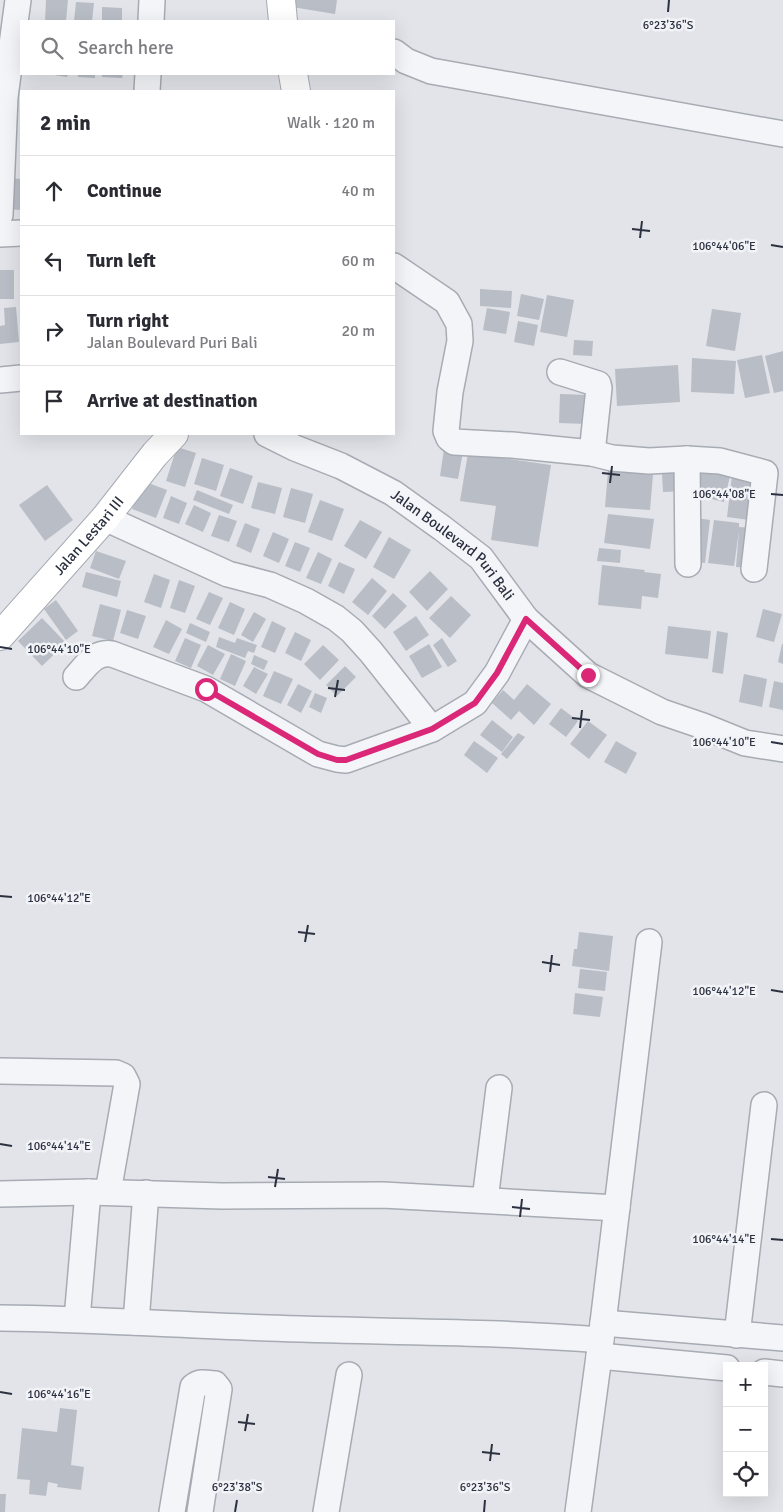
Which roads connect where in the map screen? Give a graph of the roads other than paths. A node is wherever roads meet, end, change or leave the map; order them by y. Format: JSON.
{"nodes":[{"id":1,"x":18,"y":0,"type":"edge"},
{"id":2,"x":152,"y":0,"type":"edge"},
{"id":3,"x":281,"y":0,"type":"edge"},
{"id":4,"x":151,"y":20,"type":"edge"},
{"id":5,"x":283,"y":20,"type":"edge"},
{"id":6,"x":395,"y":53,"type":"edge"},
{"id":7,"x":148,"y":75,"type":"edge"},
{"id":8,"x":147,"y":90,"type":"edge"},
{"id":9,"x":13,"y":98,"type":"edge"},
{"id":10,"x":783,"y":134,"type":"edge"},
{"id":11,"x":0,"y":215,"type":"edge"},
{"id":12,"x":20,"y":233,"type":"edge"},
{"id":13,"x":0,"y":234,"type":"edge"},
{"id":14,"x":395,"y":267,"type":"edge"},
{"id":15,"x":560,"y":372,"type":"dead end"},
{"id":16,"x":20,"y":378,"type":"edge"},
{"id":17,"x":0,"y":380,"type":"edge"},
{"id":18,"x":173,"y":435,"type":"edge"},
{"id":19,"x":269,"y":435,"type":"edge"},
{"id":20,"x":592,"y":453,"type":"junction"},
{"id":21,"x":687,"y":459,"type":"junction"},
{"id":22,"x":765,"y":473,"type":"junction"},
{"id":23,"x":783,"y":502,"type":"edge"},
{"id":24,"x":105,"y":518,"type":"junction"},
{"id":25,"x":688,"y":564,"type":"dead end"},
{"id":26,"x":754,"y":569,"type":"dead end"},
{"id":27,"x":526,"y":619,"type":"junction"},
{"id":28,"x":0,"y":636,"type":"edge"},
{"id":29,"x":76,"y":677,"type":"dead end"},
{"id":30,"x":432,"y":729,"type":"junction"},
{"id":31,"x":783,"y":749,"type":"edge"},
{"id":32,"x":649,"y":942,"type":"dead end"},
{"id":33,"x":0,"y":1070,"type":"edge"},
{"id":34,"x":499,"y":1088,"type":"dead end"},
{"id":35,"x":764,"y":1105,"type":"dead end"},
{"id":36,"x":98,"y":1192,"type":"junction"},
{"id":37,"x":146,"y":1193,"type":"junction"},
{"id":38,"x":0,"y":1194,"type":"edge"},
{"id":39,"x":485,"y":1200,"type":"junction"},
{"id":40,"x":617,"y":1208,"type":"junction"},
{"id":41,"x":0,"y":1318,"type":"edge"},
{"id":42,"x":77,"y":1319,"type":"junction"},
{"id":43,"x":136,"y":1322,"type":"junction"},
{"id":44,"x":738,"y":1335,"type":"junction"},
{"id":45,"x":783,"y":1338,"type":"edge"},
{"id":46,"x":601,"y":1340,"type":"junction"},
{"id":47,"x":723,"y":1367,"type":"edge"},
{"id":48,"x":768,"y":1372,"type":"edge"},
{"id":49,"x":783,"y":1374,"type":"edge"},
{"id":50,"x":349,"y":1375,"type":"dead end"},
{"id":51,"x":172,"y":1512,"type":"edge"},
{"id":52,"x":200,"y":1512,"type":"edge"},
{"id":53,"x":326,"y":1512,"type":"edge"},
{"id":54,"x":578,"y":1512,"type":"edge"}],
"edges":[{"from":1,"to":9,"type":"street"},
{"from":2,"to":4,"type":"street"},
{"from":3,"to":5,"type":"street"},
{"from":6,"to":10,"type":"street"},
{"from":7,"to":8,"type":"street"},
{"from":9,"to":11,"type":"street"},
{"from":12,"to":13,"type":"street"},
{"from":14,"to":20,"type":"street"},
{"from":15,"to":20,"type":"street"},
{"from":16,"to":17,"type":"street"},
{"from":18,"to":24,"type":"street","name":"Jalan Lestari III"},
{"from":19,"to":27,"type":"street","name":"Jalan Boulevard Puri Bali"},
{"from":20,"to":21,"type":"street"},
{"from":21,"to":22,"type":"street"},
{"from":21,"to":25,"type":"street"},
{"from":22,"to":23,"type":"street"},
{"from":22,"to":26,"type":"street"},
{"from":24,"to":28,"type":"street","name":"Jalan Lestari III"},
{"from":24,"to":30,"type":"street"},
{"from":27,"to":30,"type":"street"},
{"from":27,"to":31,"type":"street","name":"Jalan Boulevard Puri Bali"},
{"from":29,"to":30,"type":"street"},
{"from":32,"to":40,"type":"street"},
{"from":33,"to":36,"type":"street"},
{"from":34,"to":39,"type":"street"},
{"from":35,"to":44,"type":"street"},
{"from":36,"to":37,"type":"street"},
{"from":36,"to":38,"type":"street"},
{"from":36,"to":42,"type":"street"},
{"from":37,"to":39,"type":"street"},
{"from":37,"to":43,"type":"street"},
{"from":39,"to":40,"type":"street"},
{"from":40,"to":46,"type":"street"},
{"from":41,"to":42,"type":"street"},
{"from":42,"to":43,"type":"street"},
{"from":43,"to":46,"type":"street"},
{"from":44,"to":45,"type":"street"},
{"from":44,"to":46,"type":"street"},
{"from":46,"to":47,"type":"street"},
{"from":46,"to":54,"type":"street"},
{"from":48,"to":49,"type":"street"},
{"from":50,"to":53,"type":"street"},
{"from":51,"to":52,"type":"street"}]}
